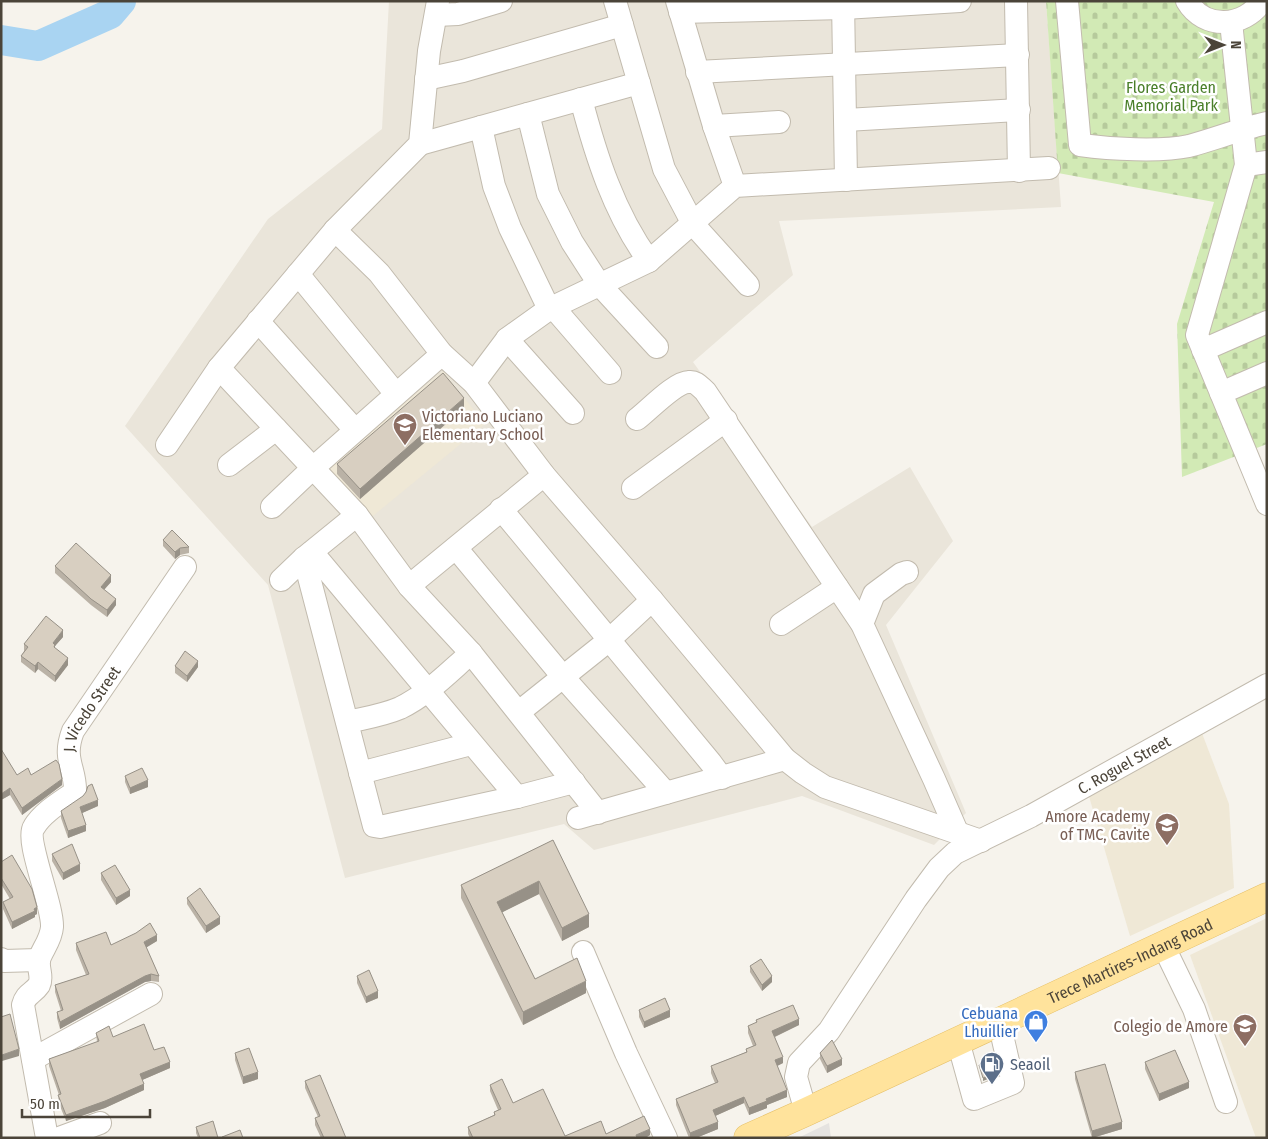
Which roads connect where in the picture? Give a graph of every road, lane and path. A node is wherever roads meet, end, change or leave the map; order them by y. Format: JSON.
{"nodes":[{"id":1,"x":501,"y":1,"type":"edge"},
{"id":2,"x":615,"y":1,"type":"edge"},
{"id":3,"x":960,"y":1,"type":"edge"},
{"id":4,"x":1016,"y":1,"type":"edge"},
{"id":5,"x":1067,"y":1,"type":"edge"},
{"id":6,"x":1187,"y":1,"type":"edge"},
{"id":7,"x":1262,"y":1,"type":"edge"},
{"id":8,"x":951,"y":2,"type":"edge"},
{"id":9,"x":844,"y":4,"type":"edge"},
{"id":10,"x":784,"y":5,"type":"edge"},
{"id":11,"x":731,"y":6,"type":"edge"},
{"id":12,"x":678,"y":7,"type":"edge"},
{"id":13,"x":437,"y":8,"type":"edge"},
{"id":14,"x":1231,"y":22,"type":"junction"},
{"id":15,"x":622,"y":25,"type":"junction"},
{"id":16,"x":1018,"y":54,"type":"junction"},
{"id":17,"x":845,"y":64,"type":"junction"},
{"id":18,"x":697,"y":72,"type":"junction"},
{"id":19,"x":426,"y":79,"type":"junction"},
{"id":20,"x":639,"y":83,"type":"junction"},
{"id":21,"x":581,"y":100,"type":"junction"},
{"id":22,"x":1019,"y":110,"type":"junction"},
{"id":23,"x":528,"y":114,"type":"junction"},
{"id":24,"x":846,"y":120,"type":"junction"},
{"id":25,"x":779,"y":122,"type":"dead end"},
{"id":26,"x":1267,"y":123,"type":"edge"},
{"id":27,"x":714,"y":126,"type":"junction"},
{"id":28,"x":481,"y":127,"type":"junction"},
{"id":29,"x":1242,"y":128,"type":"junction"},
{"id":30,"x":420,"y":144,"type":"junction"},
{"id":31,"x":1256,"y":163,"type":"edge"},
{"id":32,"x":1049,"y":168,"type":"dead end"},
{"id":33,"x":1019,"y":170,"type":"junction"},
{"id":34,"x":846,"y":180,"type":"junction"},
{"id":35,"x":735,"y":186,"type":"junction"},
{"id":36,"x":693,"y":224,"type":"junction"},
{"id":37,"x":335,"y":230,"type":"junction"},
{"id":38,"x":649,"y":261,"type":"junction"},
{"id":39,"x":298,"y":274,"type":"junction"},
{"id":40,"x":599,"y":284,"type":"junction"},
{"id":41,"x":748,"y":285,"type":"dead end"},
{"id":42,"x":551,"y":308,"type":"junction"},
{"id":43,"x":258,"y":321,"type":"junction"},
{"id":44,"x":1267,"y":322,"type":"edge"},
{"id":45,"x":507,"y":339,"type":"junction"},
{"id":46,"x":657,"y":347,"type":"dead end"},
{"id":47,"x":1203,"y":350,"type":"junction"},
{"id":48,"x":442,"y":354,"type":"junction"},
{"id":49,"x":219,"y":368,"type":"junction"},
{"id":50,"x":1267,"y":373,"type":"edge"},
{"id":51,"x":610,"y":374,"type":"dead end"},
{"id":52,"x":474,"y":383,"type":"junction"},
{"id":53,"x":1221,"y":393,"type":"junction"},
{"id":54,"x":396,"y":394,"type":"junction"},
{"id":55,"x":572,"y":413,"type":"dead end"},
{"id":56,"x":638,"y":419,"type":"dead end"},
{"id":57,"x":726,"y":420,"type":"junction"},
{"id":58,"x":276,"y":429,"type":"junction"},
{"id":59,"x":355,"y":430,"type":"junction"},
{"id":60,"x":167,"y":445,"type":"dead end"},
{"id":61,"x":230,"y":465,"type":"dead end"},
{"id":62,"x":313,"y":468,"type":"junction"},
{"id":63,"x":544,"y":476,"type":"junction"},
{"id":64,"x":633,"y":488,"type":"dead end"},
{"id":65,"x":1267,"y":504,"type":"edge"},
{"id":66,"x":272,"y":507,"type":"dead end"},
{"id":67,"x":501,"y":510,"type":"junction"},
{"id":68,"x":357,"y":515,"type":"junction"},
{"id":69,"x":456,"y":548,"type":"junction"},
{"id":70,"x":308,"y":555,"type":"junction"},
{"id":71,"x":185,"y":566,"type":"dead end"},
{"id":72,"x":907,"y":572,"type":"dead end"},
{"id":73,"x":281,"y":580,"type":"dead end"},
{"id":74,"x":409,"y":586,"type":"junction"},
{"id":75,"x":837,"y":587,"type":"junction"},
{"id":76,"x":652,"y":600,"type":"junction"},
{"id":77,"x":781,"y":624,"type":"dead end"},
{"id":78,"x":862,"y":624,"type":"junction"},
{"id":79,"x":608,"y":641,"type":"junction"},
{"id":80,"x":471,"y":653,"type":"junction"},
{"id":81,"x":564,"y":678,"type":"junction"},
{"id":82,"x":1267,"y":685,"type":"edge"},
{"id":83,"x":427,"y":692,"type":"junction"},
{"id":84,"x":519,"y":712,"type":"junction"},
{"id":85,"x":348,"y":722,"type":"junction"},
{"id":86,"x":471,"y":744,"type":"junction"},
{"id":87,"x":785,"y":759,"type":"junction"},
{"id":88,"x":360,"y":773,"type":"junction"},
{"id":89,"x":722,"y":778,"type":"junction"},
{"id":90,"x":574,"y":782,"type":"junction"},
{"id":91,"x":666,"y":793,"type":"junction"},
{"id":92,"x":516,"y":797,"type":"junction"},
{"id":93,"x":958,"y":834,"type":"junction"},
{"id":94,"x":980,"y":841,"type":"junction"},
{"id":95,"x":1267,"y":897,"type":"edge"},
{"id":96,"x":1163,"y":945,"type":"junction"},
{"id":97,"x":583,"y":952,"type":"dead end"},
{"id":98,"x":1,"y":959,"type":"edge"},
{"id":99,"x":38,"y":960,"type":"junction"},
{"id":100,"x":151,"y":994,"type":"dead end"},
{"id":101,"x":999,"y":1022,"type":"junction"},
{"id":102,"x":958,"y":1042,"type":"junction"},
{"id":103,"x":34,"y":1059,"type":"junction"},
{"id":104,"x":1226,"y":1102,"type":"dead end"},
{"id":105,"x":806,"y":1112,"type":"junction"},
{"id":106,"x":100,"y":1123,"type":"dead end"},
{"id":107,"x":47,"y":1138,"type":"edge"},
{"id":108,"x":59,"y":1138,"type":"edge"},
{"id":109,"x":666,"y":1138,"type":"edge"},
{"id":110,"x":748,"y":1138,"type":"edge"}],
"edges":[{"from":1,"to":13,"type":"street"},
{"from":2,"to":15,"type":"street"},
{"from":3,"to":8,"type":"street"},
{"from":4,"to":16,"type":"street"},
{"from":5,"to":29,"type":"street"},
{"from":6,"to":14,"type":"street"},
{"from":7,"to":14,"type":"street"},
{"from":8,"to":9,"type":"street"},
{"from":9,"to":10,"type":"street"},
{"from":9,"to":17,"type":"street"},
{"from":10,"to":11,"type":"street"},
{"from":11,"to":12,"type":"street"},
{"from":12,"to":18,"type":"street"},
{"from":13,"to":19,"type":"street"},
{"from":14,"to":29,"type":"street"},
{"from":15,"to":19,"type":"street"},
{"from":15,"to":20,"type":"street"},
{"from":16,"to":17,"type":"street"},
{"from":16,"to":22,"type":"street"},
{"from":17,"to":18,"type":"street"},
{"from":17,"to":24,"type":"street"},
{"from":18,"to":27,"type":"street"},
{"from":19,"to":30,"type":"street"},
{"from":20,"to":21,"type":"street"},
{"from":20,"to":36,"type":"street"},
{"from":21,"to":23,"type":"street"},
{"from":21,"to":38,"type":"street"},
{"from":22,"to":24,"type":"street"},
{"from":22,"to":33,"type":"street"},
{"from":23,"to":28,"type":"street"},
{"from":23,"to":40,"type":"street"},
{"from":24,"to":34,"type":"street"},
{"from":25,"to":27,"type":"street"},
{"from":26,"to":29,"type":"street"},
{"from":27,"to":35,"type":"street"},
{"from":28,"to":30,"type":"street"},
{"from":28,"to":42,"type":"street"},
{"from":29,"to":31,"type":"street"},
{"from":30,"to":37,"type":"street"},
{"from":31,"to":47,"type":"street"},
{"from":32,"to":33,"type":"street"},
{"from":33,"to":34,"type":"street"},
{"from":34,"to":35,"type":"street"},
{"from":35,"to":36,"type":"street"},
{"from":36,"to":38,"type":"street"},
{"from":36,"to":41,"type":"street"},
{"from":37,"to":39,"type":"street"},
{"from":37,"to":48,"type":"street"},
{"from":38,"to":40,"type":"street"},
{"from":39,"to":43,"type":"street"},
{"from":39,"to":54,"type":"street"},
{"from":40,"to":42,"type":"street"},
{"from":40,"to":46,"type":"street"},
{"from":42,"to":45,"type":"street"},
{"from":42,"to":51,"type":"street"},
{"from":43,"to":49,"type":"street"},
{"from":43,"to":59,"type":"street"},
{"from":44,"to":47,"type":"street"},
{"from":45,"to":52,"type":"street"},
{"from":45,"to":55,"type":"street"},
{"from":47,"to":53,"type":"street"},
{"from":48,"to":52,"type":"street"},
{"from":48,"to":54,"type":"street"},
{"from":49,"to":58,"type":"street"},
{"from":49,"to":60,"type":"street"},
{"from":50,"to":53,"type":"street"},
{"from":52,"to":63,"type":"street"},
{"from":53,"to":65,"type":"street"},
{"from":54,"to":59,"type":"street"},
{"from":56,"to":57,"type":"street"},
{"from":57,"to":64,"type":"street"},
{"from":57,"to":75,"type":"street"},
{"from":58,"to":61,"type":"street"},
{"from":58,"to":62,"type":"street"},
{"from":59,"to":62,"type":"street"},
{"from":62,"to":66,"type":"street"},
{"from":62,"to":68,"type":"street"},
{"from":63,"to":67,"type":"street"},
{"from":63,"to":76,"type":"street"},
{"from":67,"to":69,"type":"street"},
{"from":67,"to":79,"type":"street"},
{"from":68,"to":70,"type":"street"},
{"from":68,"to":74,"type":"street"},
{"from":69,"to":74,"type":"street"},
{"from":69,"to":81,"type":"street"},
{"from":70,"to":73,"type":"street"},
{"from":70,"to":83,"type":"street"},
{"from":70,"to":85,"type":"street"},
{"from":71,"to":99,"type":"street","name":"J. Vicedo Street"},
{"from":72,"to":78,"type":"street"},
{"from":74,"to":80,"type":"street"},
{"from":75,"to":77,"type":"street"},
{"from":75,"to":78,"type":"street"},
{"from":76,"to":79,"type":"street"},
{"from":76,"to":87,"type":"street"},
{"from":78,"to":93,"type":"street"},
{"from":79,"to":81,"type":"street"},
{"from":79,"to":89,"type":"street"},
{"from":80,"to":83,"type":"street"},
{"from":80,"to":84,"type":"street"},
{"from":81,"to":84,"type":"street"},
{"from":81,"to":91,"type":"street"},
{"from":82,"to":94,"type":"street","name":"C. Roguel Street"},
{"from":83,"to":85,"type":"street"},
{"from":83,"to":86,"type":"street"},
{"from":84,"to":90,"type":"street"},
{"from":85,"to":88,"type":"street"},
{"from":86,"to":88,"type":"street"},
{"from":86,"to":92,"type":"street"},
{"from":87,"to":89,"type":"street"},
{"from":87,"to":93,"type":"street"},
{"from":88,"to":92,"type":"street"},
{"from":89,"to":91,"type":"street"},
{"from":90,"to":91,"type":"street"},
{"from":90,"to":92,"type":"street"},
{"from":93,"to":94,"type":"street"},
{"from":94,"to":105,"type":"street","name":"C. Roguel Street"},
{"from":95,"to":96,"type":"main road","name":"Trece Martires-Indang Road"},
{"from":96,"to":101,"type":"main road","name":"Trece Martires-Indang Road"},
{"from":96,"to":104,"type":"street"},
{"from":97,"to":109,"type":"street"},
{"from":98,"to":99,"type":"street"},
{"from":99,"to":103,"type":"street"},
{"from":100,"to":103,"type":"street"},
{"from":101,"to":102,"type":"main road","name":"Trece Martires-Indang Road"},
{"from":101,"to":102,"type":"street"},
{"from":102,"to":105,"type":"main road","name":"Trece Martires-Indang Road"},
{"from":103,"to":107,"type":"street"},
{"from":105,"to":110,"type":"main road","name":"Trece Martires-Indang Road"},
{"from":106,"to":108,"type":"street"}]}
